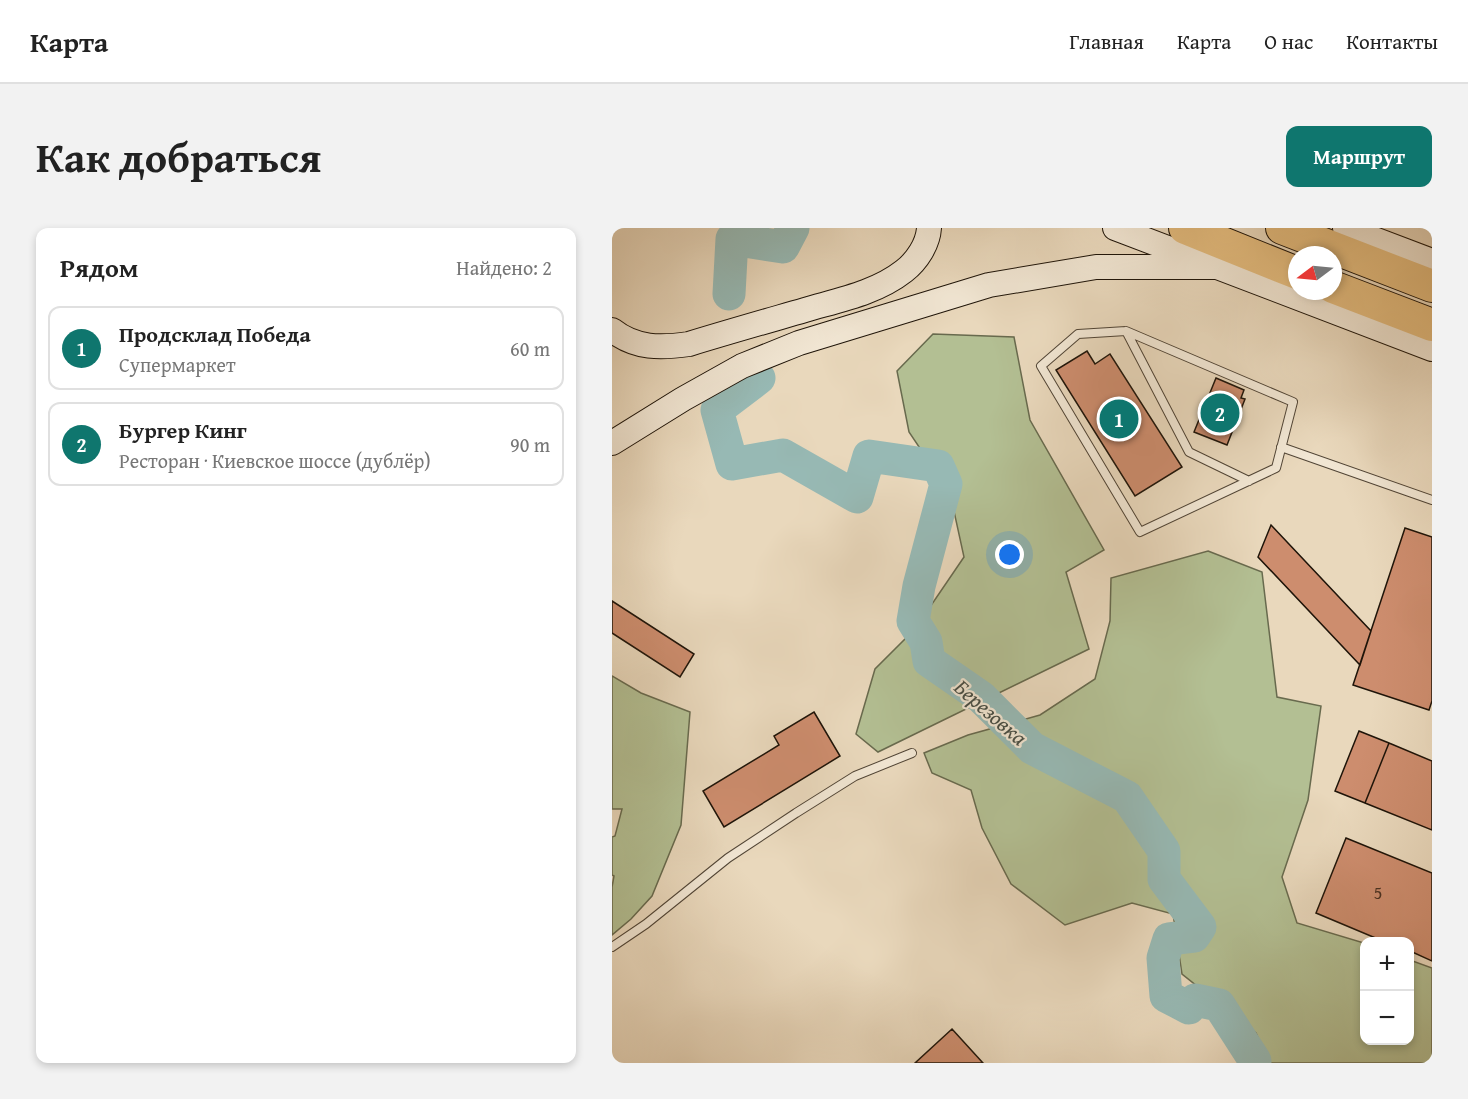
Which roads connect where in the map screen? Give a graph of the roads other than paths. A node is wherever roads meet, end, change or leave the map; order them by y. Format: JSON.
{"nodes":[{"id":1,"x":928,"y":228,"type":"edge"},
{"id":2,"x":1115,"y":228,"type":"edge"},
{"id":3,"x":1185,"y":228,"type":"edge"},
{"id":4,"x":1282,"y":228,"type":"edge"},
{"id":5,"x":1345,"y":228,"type":"edge"},
{"id":6,"x":1432,"y":261,"type":"edge"},
{"id":7,"x":1215,"y":267,"type":"junction"},
{"id":8,"x":1288,"y":269,"type":"edge"},
{"id":9,"x":1432,"y":286,"type":"edge"},
{"id":10,"x":1342,"y":290,"type":"edge"},
{"id":11,"x":1432,"y":325,"type":"edge"},
{"id":12,"x":612,"y":330,"type":"edge"},
{"id":13,"x":1126,"y":331,"type":"junction"},
{"id":14,"x":1432,"y":349,"type":"edge"},
{"id":15,"x":612,"y":443,"type":"edge"},
{"id":16,"x":1281,"y":447,"type":"junction"},
{"id":17,"x":1249,"y":481,"type":"junction"},
{"id":18,"x":1432,"y":500,"type":"edge"},
{"id":19,"x":912,"y":753,"type":"dead end"},
{"id":20,"x":612,"y":946,"type":"edge"}],
"edges":[{"from":1,"to":12,"type":"main road"},
{"from":2,"to":7,"type":"main road"},
{"from":3,"to":8,"type":"highway"},
{"from":4,"to":9,"type":"highway"},
{"from":5,"to":6,"type":"main road"},
{"from":7,"to":14,"type":"main road"},
{"from":7,"to":15,"type":"main road"},
{"from":10,"to":11,"type":"highway"},
{"from":13,"to":16,"type":"lane"},
{"from":13,"to":17,"type":"lane"},
{"from":13,"to":17,"type":"lane"},
{"from":16,"to":17,"type":"lane"},
{"from":16,"to":18,"type":"lane"},
{"from":19,"to":20,"type":"lane"}]}
